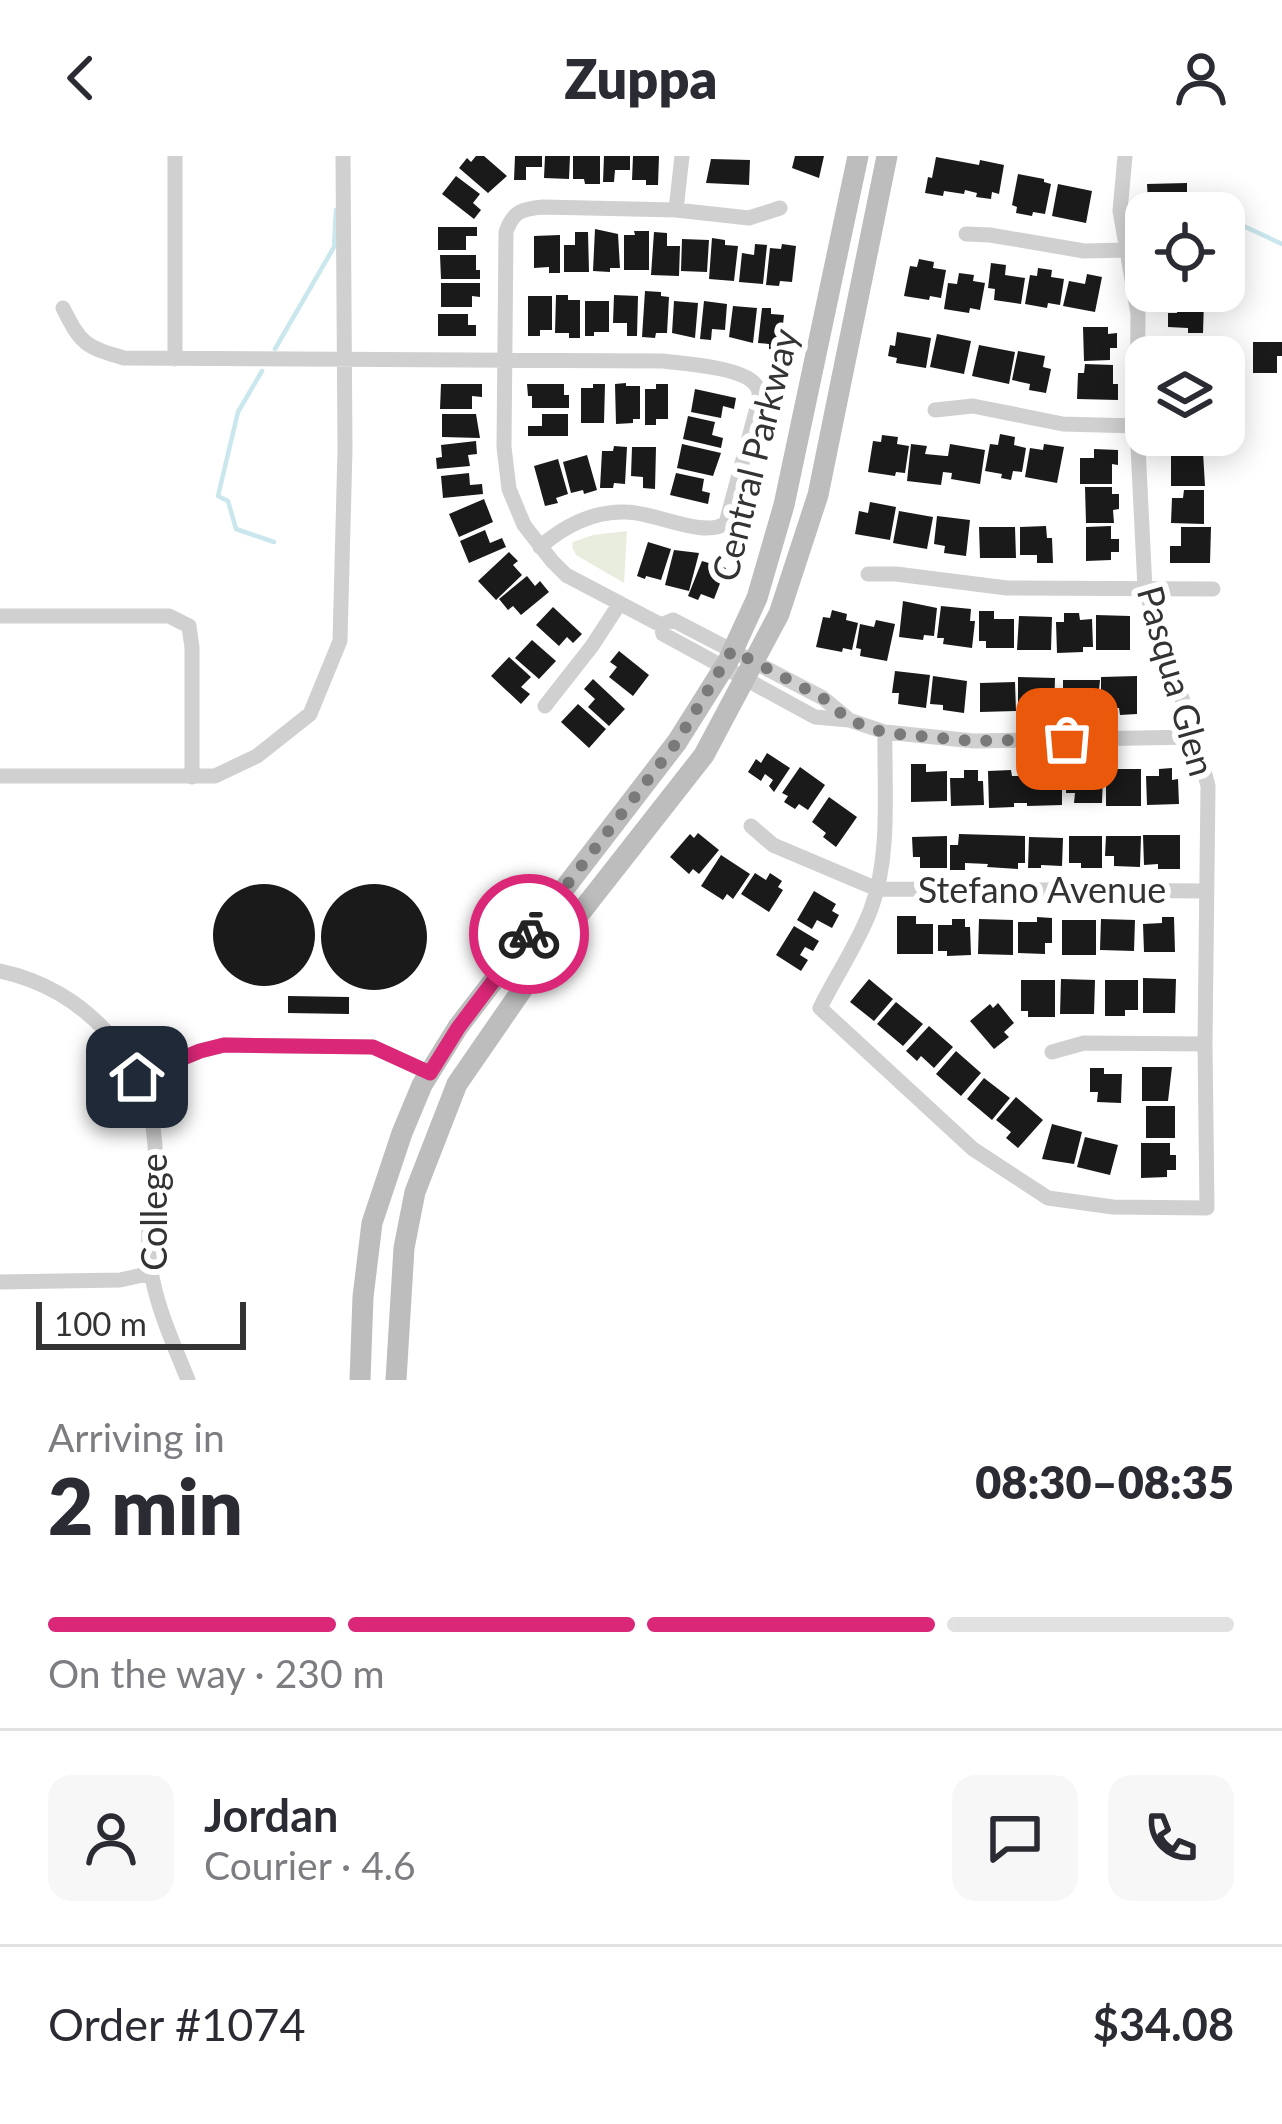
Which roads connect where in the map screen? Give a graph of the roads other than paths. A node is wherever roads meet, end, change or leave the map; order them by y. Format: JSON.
{"nodes":[{"id":1,"x":175,"y":156,"type":"edge"},
{"id":2,"x":343,"y":156,"type":"edge"},
{"id":3,"x":682,"y":156,"type":"edge"},
{"id":4,"x":858,"y":156,"type":"edge"},
{"id":5,"x":887,"y":156,"type":"edge"},
{"id":6,"x":1125,"y":156,"type":"edge"},
{"id":7,"x":780,"y":208,"type":"dead end"},
{"id":8,"x":676,"y":209,"type":"junction"},
{"id":9,"x":966,"y":234,"type":"dead end"},
{"id":10,"x":1125,"y":244,"type":"edge"},
{"id":11,"x":1125,"y":250,"type":"edge"},
{"id":12,"x":64,"y":308,"type":"dead end"},
{"id":13,"x":175,"y":359,"type":"junction"},
{"id":14,"x":344,"y":360,"type":"junction"},
{"id":15,"x":504,"y":361,"type":"junction"},
{"id":16,"x":935,"y":410,"type":"dead end"},
{"id":17,"x":1125,"y":426,"type":"edge"},
{"id":18,"x":1138,"y":456,"type":"edge"},
{"id":19,"x":540,"y":547,"type":"junction"},
{"id":20,"x":868,"y":574,"type":"dead end"},
{"id":21,"x":1144,"y":589,"type":"junction"},
{"id":22,"x":1213,"y":589,"type":"dead end"},
{"id":23,"x":620,"y":603,"type":"junction"},
{"id":24,"x":0,"y":616,"type":"edge"},
{"id":25,"x":740,"y":665,"type":"junction"},
{"id":26,"x":545,"y":706,"type":"dead end"},
{"id":27,"x":885,"y":733,"type":"junction"},
{"id":28,"x":1195,"y":737,"type":"junction"},
{"id":29,"x":0,"y":776,"type":"edge"},
{"id":30,"x":192,"y":777,"type":"junction"},
{"id":31,"x":751,"y":826,"type":"dead end"},
{"id":32,"x":877,"y":889,"type":"junction"},
{"id":33,"x":1207,"y":891,"type":"junction"},
{"id":34,"x":0,"y":971,"type":"edge"},
{"id":35,"x":1205,"y":1044,"type":"junction"},
{"id":36,"x":1052,"y":1052,"type":"dead end"},
{"id":37,"x":430,"y":1073,"type":"junction"},
{"id":38,"x":137,"y":1077,"type":"junction"},
{"id":39,"x":152,"y":1273,"type":"junction"},
{"id":40,"x":0,"y":1282,"type":"edge"},
{"id":41,"x":188,"y":1380,"type":"edge"},
{"id":42,"x":360,"y":1380,"type":"edge"},
{"id":43,"x":396,"y":1380,"type":"edge"}],
"edges":[{"from":1,"to":13,"type":"street"},
{"from":2,"to":14,"type":"street"},
{"from":3,"to":8,"type":"street"},
{"from":4,"to":25,"type":"main road","name":"Central Parkway"},
{"from":5,"to":25,"type":"main road","name":"Central Parkway"},
{"from":6,"to":10,"type":"street","name":"Pasqua Glen"},
{"from":7,"to":8,"type":"street"},
{"from":8,"to":15,"type":"street"},
{"from":9,"to":11,"type":"street"},
{"from":12,"to":13,"type":"street"},
{"from":13,"to":14,"type":"street"},
{"from":14,"to":15,"type":"street"},
{"from":14,"to":30,"type":"street"},
{"from":15,"to":19,"type":"street"},
{"from":15,"to":19,"type":"street"},
{"from":16,"to":17,"type":"street"},
{"from":18,"to":21,"type":"street","name":"Pasqua Glen"},
{"from":19,"to":23,"type":"street"},
{"from":20,"to":21,"type":"street"},
{"from":21,"to":22,"type":"street"},
{"from":21,"to":28,"type":"street","name":"Pasqua Glen"},
{"from":23,"to":25,"type":"street"},
{"from":23,"to":26,"type":"street"},
{"from":24,"to":30,"type":"street"},
{"from":25,"to":27,"type":"street"},
{"from":25,"to":37,"type":"main road","name":"Central Parkway"},
{"from":25,"to":43,"type":"main road","name":"Central Parkway"},
{"from":27,"to":28,"type":"street"},
{"from":27,"to":32,"type":"street"},
{"from":28,"to":33,"type":"street","name":"Pasqua Glen"},
{"from":29,"to":30,"type":"street"},
{"from":31,"to":32,"type":"street"},
{"from":32,"to":33,"type":"street","name":"Stefano Avenue"},
{"from":32,"to":35,"type":"street","name":"Pasqua Glen"},
{"from":33,"to":35,"type":"street","name":"Pasqua Glen"},
{"from":34,"to":38,"type":"street","name":"College"},
{"from":35,"to":36,"type":"street"},
{"from":37,"to":38,"type":"street"},
{"from":37,"to":42,"type":"main road","name":"Central Parkway"},
{"from":38,"to":39,"type":"street","name":"College"},
{"from":39,"to":40,"type":"street"},
{"from":39,"to":41,"type":"street","name":"College"}]}
